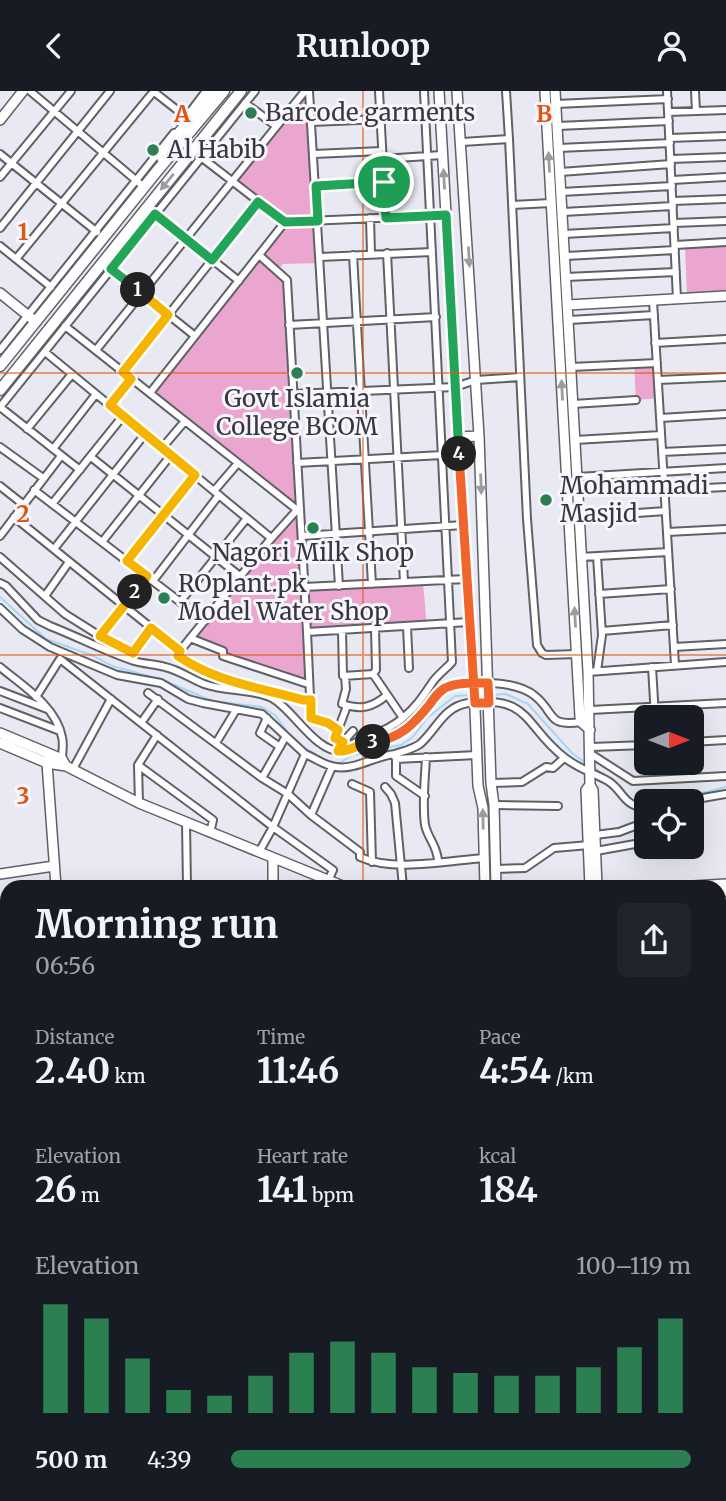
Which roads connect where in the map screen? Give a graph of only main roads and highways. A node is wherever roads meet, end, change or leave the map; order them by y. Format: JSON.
{"nodes":[{"id":1,"x":23,"y":91,"type":"edge"},
{"id":2,"x":241,"y":91,"type":"edge"},
{"id":3,"x":439,"y":91,"type":"edge"},
{"id":4,"x":457,"y":91,"type":"edge"},
{"id":5,"x":545,"y":91,"type":"edge"},
{"id":6,"x":555,"y":91,"type":"edge"},
{"id":7,"x":219,"y":92,"type":"edge"},
{"id":8,"x":0,"y":120,"type":"edge"},
{"id":9,"x":157,"y":171,"type":"junction"},
{"id":10,"x":100,"y":237,"type":"junction"},
{"id":11,"x":111,"y":252,"type":"junction"},
{"id":12,"x":0,"y":293,"type":"edge"},
{"id":13,"x":726,"y":296,"type":"edge"},
{"id":14,"x":568,"y":305,"type":"junction"},
{"id":15,"x":32,"y":319,"type":"junction"},
{"id":16,"x":0,"y":366,"type":"edge"},
{"id":17,"x":0,"y":390,"type":"edge"},
{"id":18,"x":479,"y":436,"type":"junction"},
{"id":19,"x":458,"y":437,"type":"junction"},
{"id":20,"x":582,"y":653,"type":"junction"},
{"id":21,"x":590,"y":730,"type":"junction"},
{"id":22,"x":0,"y":733,"type":"edge"},
{"id":23,"x":0,"y":743,"type":"edge"},
{"id":24,"x":48,"y":759,"type":"junction"},
{"id":25,"x":590,"y":785,"type":"junction"},
{"id":26,"x":592,"y":848,"type":"junction"},
{"id":27,"x":273,"y":858,"type":"junction"},
{"id":28,"x":54,"y":866,"type":"junction"},
{"id":29,"x":0,"y":874,"type":"edge"},
{"id":30,"x":55,"y":880,"type":"edge"},
{"id":31,"x":273,"y":880,"type":"edge"},
{"id":32,"x":326,"y":880,"type":"edge"},
{"id":33,"x":485,"y":880,"type":"edge"},
{"id":34,"x":496,"y":880,"type":"edge"},
{"id":35,"x":590,"y":880,"type":"edge"},
{"id":36,"x":596,"y":880,"type":"edge"}],
"edges":[{"from":1,"to":8,"type":"main road"},
{"from":2,"to":11,"type":"main road","one_way":true},
{"from":19,"to":3,"type":"main road","one_way":true},
{"from":4,"to":18,"type":"main road","one_way":true},
{"from":20,"to":5,"type":"main road","one_way":true},
{"from":6,"to":14,"type":"main road"},
{"from":7,"to":9,"type":"main road"},
{"from":7,"to":9,"type":"main road"},
{"from":9,"to":10,"type":"main road"},
{"from":10,"to":11,"type":"main road"},
{"from":10,"to":15,"type":"main road"},
{"from":11,"to":17,"type":"main road"},
{"from":12,"to":15,"type":"main road"},
{"from":13,"to":14,"type":"main road"},
{"from":14,"to":20,"type":"main road"},
{"from":15,"to":16,"type":"main road"},
{"from":18,"to":19,"type":"main road"},
{"from":18,"to":34,"type":"main road","one_way":true},
{"from":33,"to":19,"type":"main road","one_way":true},
{"from":20,"to":21,"type":"main road"},
{"from":20,"to":21,"type":"main road"},
{"from":21,"to":25,"type":"main road"},
{"from":22,"to":24,"type":"main road"},
{"from":23,"to":24,"type":"main road"},
{"from":24,"to":27,"type":"main road"},
{"from":24,"to":28,"type":"main road"},
{"from":25,"to":26,"type":"main road"},
{"from":25,"to":26,"type":"main road"},
{"from":26,"to":35,"type":"main road"},
{"from":26,"to":36,"type":"main road"},
{"from":27,"to":31,"type":"main road"},
{"from":27,"to":32,"type":"main road"},
{"from":28,"to":29,"type":"main road"},
{"from":28,"to":30,"type":"main road"}]}
